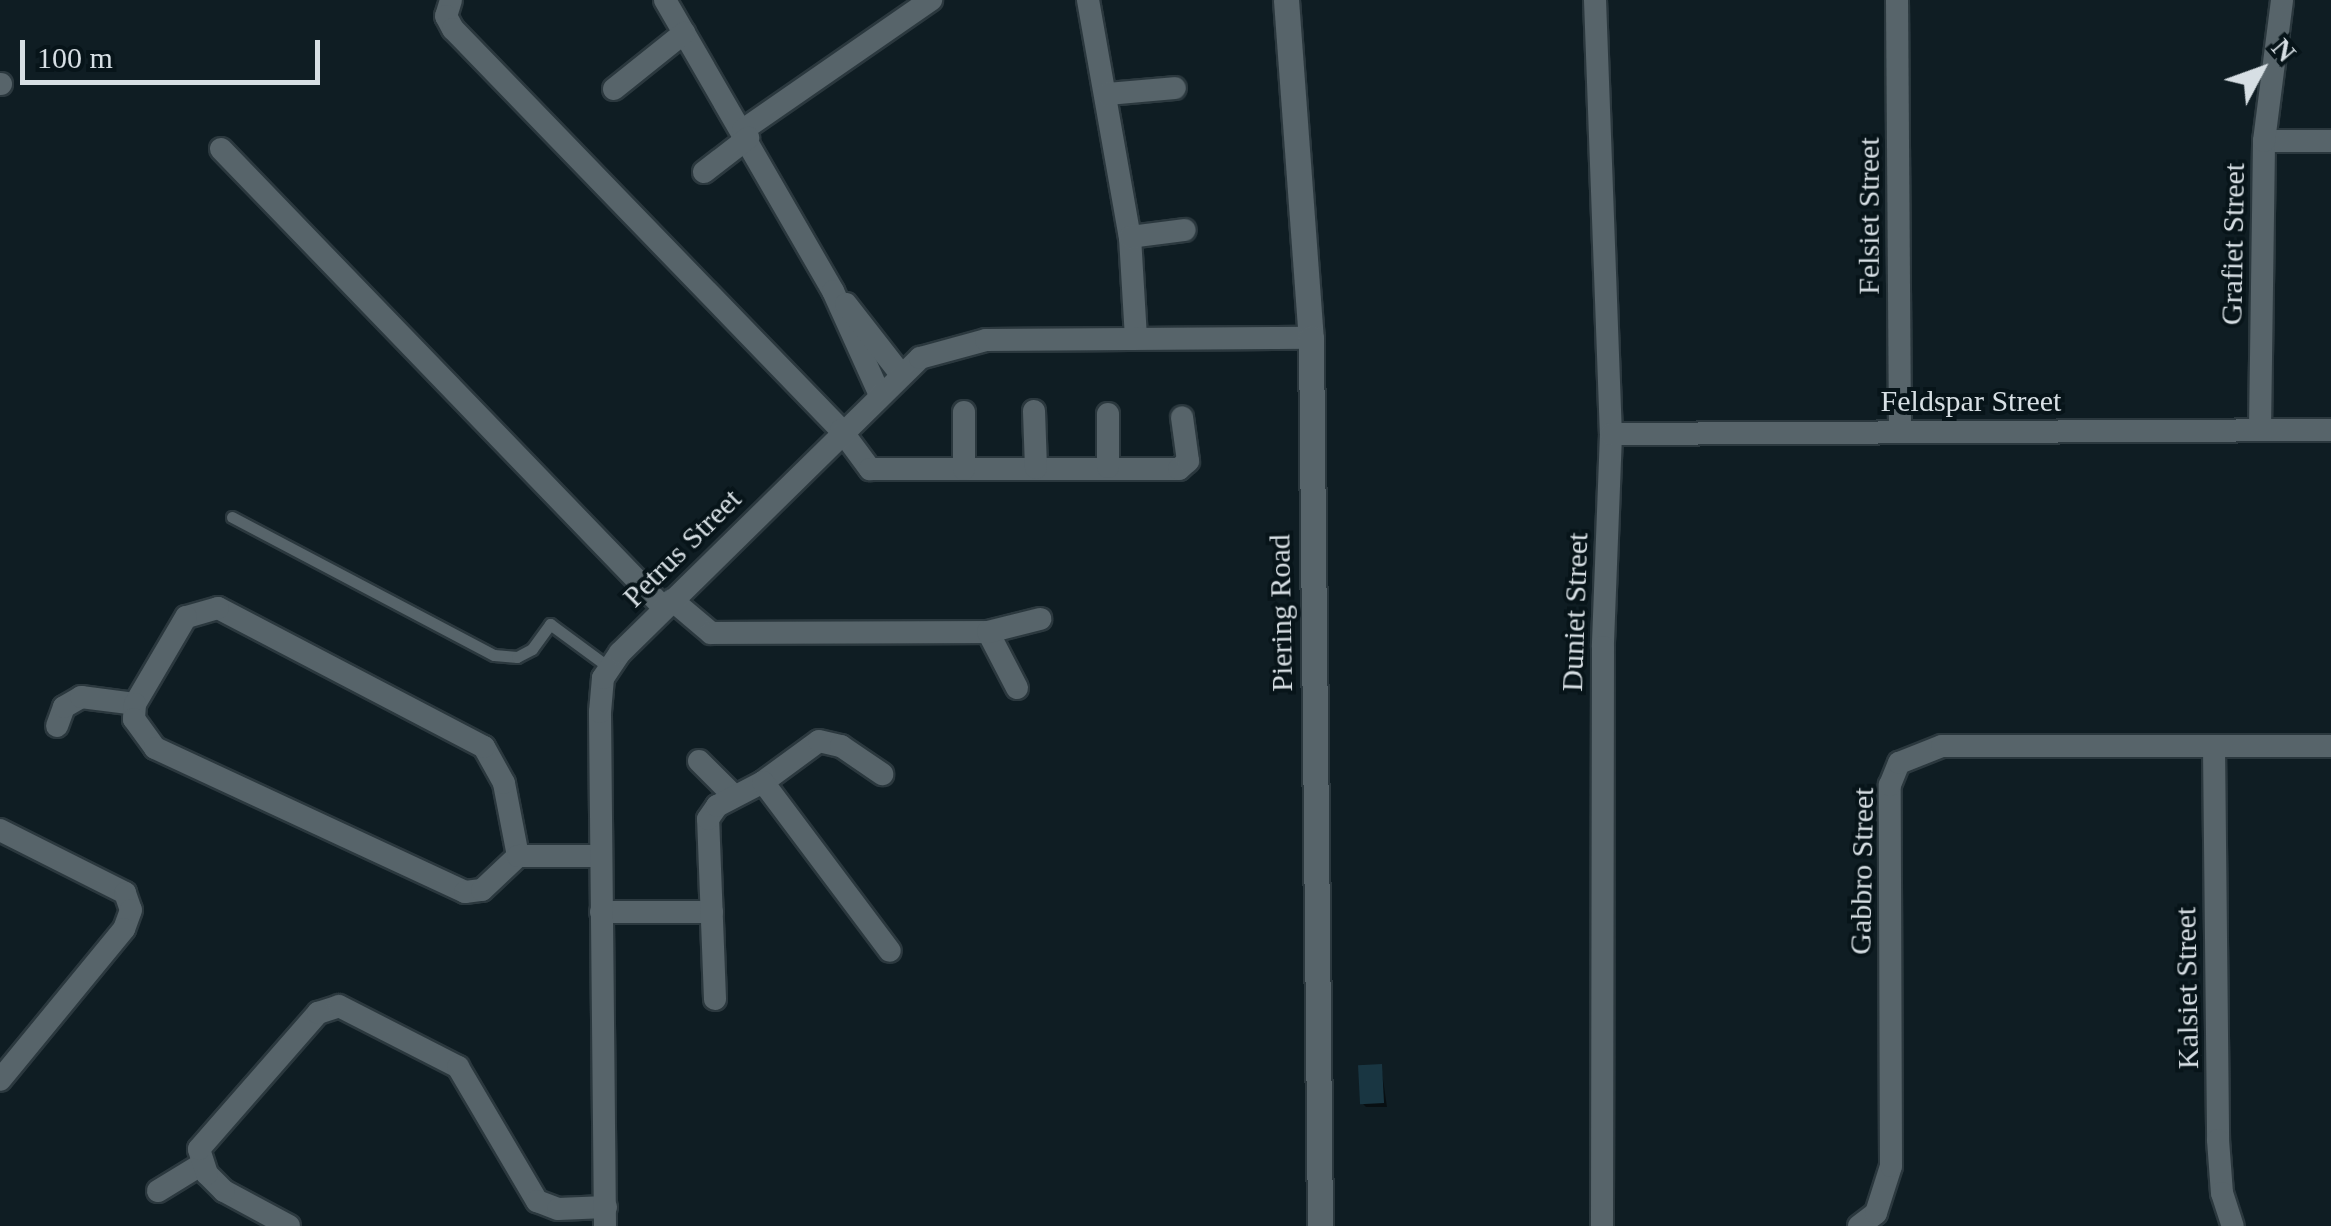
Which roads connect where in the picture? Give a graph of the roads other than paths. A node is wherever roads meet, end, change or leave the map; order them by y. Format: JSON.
{"nodes":[{"id":1,"x":451,"y":0,"type":"edge"},
{"id":2,"x":665,"y":0,"type":"edge"},
{"id":3,"x":930,"y":0,"type":"edge"},
{"id":4,"x":1088,"y":0,"type":"edge"},
{"id":5,"x":1286,"y":0,"type":"edge"},
{"id":6,"x":1595,"y":0,"type":"edge"},
{"id":7,"x":1897,"y":0,"type":"edge"},
{"id":8,"x":2282,"y":0,"type":"edge"},
{"id":9,"x":684,"y":33,"type":"junction"},
{"id":10,"x":1175,"y":88,"type":"dead end"},
{"id":11,"x":614,"y":89,"type":"dead end"},
{"id":12,"x":1107,"y":94,"type":"junction"},
{"id":13,"x":745,"y":134,"type":"junction"},
{"id":14,"x":2264,"y":141,"type":"junction"},
{"id":15,"x":2331,"y":141,"type":"edge"},
{"id":16,"x":222,"y":149,"type":"dead end"},
{"id":17,"x":704,"y":172,"type":"dead end"},
{"id":18,"x":1186,"y":230,"type":"dead end"},
{"id":19,"x":1130,"y":237,"type":"junction"},
{"id":20,"x":833,"y":291,"type":"junction"},
{"id":21,"x":1311,"y":338,"type":"junction"},
{"id":22,"x":1136,"y":339,"type":"junction"},
{"id":23,"x":899,"y":372,"type":"junction"},
{"id":24,"x":879,"y":392,"type":"junction"},
{"id":25,"x":1034,"y":411,"type":"dead end"},
{"id":26,"x":964,"y":412,"type":"dead end"},
{"id":27,"x":1108,"y":414,"type":"dead end"},
{"id":28,"x":1182,"y":417,"type":"dead end"},
{"id":29,"x":841,"y":430,"type":"junction"},
{"id":30,"x":2260,"y":430,"type":"junction"},
{"id":31,"x":2331,"y":430,"type":"edge"},
{"id":32,"x":1900,"y":431,"type":"junction"},
{"id":33,"x":1611,"y":434,"type":"junction"},
{"id":34,"x":1108,"y":467,"type":"junction"},
{"id":35,"x":1036,"y":468,"type":"junction"},
{"id":36,"x":964,"y":469,"type":"junction"},
{"id":37,"x":232,"y":516,"type":"dead end"},
{"id":38,"x":668,"y":604,"type":"junction"},
{"id":39,"x":1040,"y":620,"type":"dead end"},
{"id":40,"x":988,"y":632,"type":"junction"},
{"id":41,"x":610,"y":668,"type":"junction"},
{"id":42,"x":1017,"y":688,"type":"dead end"},
{"id":43,"x":135,"y":704,"type":"junction"},
{"id":44,"x":57,"y":726,"type":"dead end"},
{"id":45,"x":2331,"y":746,"type":"edge"},
{"id":46,"x":2214,"y":747,"type":"junction"},
{"id":47,"x":699,"y":761,"type":"dead end"},
{"id":48,"x":882,"y":774,"type":"dead end"},
{"id":49,"x":763,"y":782,"type":"junction"},
{"id":50,"x":734,"y":796,"type":"junction"},
{"id":51,"x":0,"y":830,"type":"edge"},
{"id":52,"x":518,"y":856,"type":"junction"},
{"id":53,"x":601,"y":856,"type":"junction"},
{"id":54,"x":601,"y":912,"type":"junction"},
{"id":55,"x":712,"y":912,"type":"junction"},
{"id":56,"x":890,"y":950,"type":"dead end"},
{"id":57,"x":715,"y":999,"type":"dead end"},
{"id":58,"x":0,"y":1080,"type":"edge"},
{"id":59,"x":202,"y":1164,"type":"junction"},
{"id":60,"x":158,"y":1191,"type":"dead end"},
{"id":61,"x":537,"y":1201,"type":"junction"},
{"id":62,"x":605,"y":1216,"type":"edge"},
{"id":63,"x":290,"y":1226,"type":"edge"},
{"id":64,"x":541,"y":1226,"type":"edge"},
{"id":65,"x":1320,"y":1226,"type":"edge"},
{"id":66,"x":1602,"y":1226,"type":"edge"},
{"id":67,"x":1860,"y":1226,"type":"edge"},
{"id":68,"x":2233,"y":1226,"type":"edge"}],
"edges":[{"from":1,"to":29,"type":"street"},
{"from":2,"to":9,"type":"street"},
{"from":3,"to":13,"type":"street"},
{"from":4,"to":12,"type":"street"},
{"from":5,"to":21,"type":"street","name":"Piering Road"},
{"from":6,"to":33,"type":"street","name":"Duniet Street"},
{"from":7,"to":32,"type":"street","name":"Felsiet Street"},
{"from":8,"to":14,"type":"street","name":"Grafiet Street"},
{"from":9,"to":11,"type":"street"},
{"from":9,"to":13,"type":"street"},
{"from":10,"to":12,"type":"street"},
{"from":12,"to":19,"type":"street"},
{"from":13,"to":17,"type":"street"},
{"from":13,"to":20,"type":"street"},
{"from":14,"to":15,"type":"street"},
{"from":14,"to":30,"type":"street","name":"Grafiet Street"},
{"from":16,"to":38,"type":"street"},
{"from":18,"to":19,"type":"street"},
{"from":19,"to":22,"type":"street"},
{"from":20,"to":23,"type":"street"},
{"from":20,"to":24,"type":"street"},
{"from":21,"to":22,"type":"street","name":"Petrus Street"},
{"from":21,"to":65,"type":"street","name":"Piering Road"},
{"from":22,"to":23,"type":"street","name":"Petrus Street"},
{"from":23,"to":24,"type":"street","name":"Petrus Street"},
{"from":24,"to":29,"type":"street","name":"Petrus Street"},
{"from":25,"to":35,"type":"street"},
{"from":26,"to":36,"type":"street"},
{"from":27,"to":34,"type":"street"},
{"from":28,"to":34,"type":"street"},
{"from":29,"to":36,"type":"street"},
{"from":29,"to":38,"type":"street","name":"Petrus Street"},
{"from":30,"to":31,"type":"street","name":"Feldspar Street"},
{"from":30,"to":32,"type":"street","name":"Feldspar Street"},
{"from":32,"to":33,"type":"street","name":"Feldspar Street"},
{"from":33,"to":66,"type":"street","name":"Duniet Street"},
{"from":34,"to":35,"type":"street"},
{"from":35,"to":36,"type":"street"},
{"from":37,"to":41,"type":"lane"},
{"from":38,"to":40,"type":"street"},
{"from":38,"to":41,"type":"street","name":"Petrus Street"},
{"from":39,"to":40,"type":"street"},
{"from":40,"to":42,"type":"street"},
{"from":41,"to":53,"type":"street"},
{"from":43,"to":44,"type":"street"},
{"from":43,"to":52,"type":"street"},
{"from":43,"to":52,"type":"street"},
{"from":45,"to":46,"type":"street","name":"Gabbro Street"},
{"from":46,"to":67,"type":"street","name":"Gabbro Street"},
{"from":46,"to":68,"type":"street","name":"Kalsiet Street"},
{"from":47,"to":50,"type":"street"},
{"from":48,"to":49,"type":"street"},
{"from":49,"to":50,"type":"street"},
{"from":49,"to":56,"type":"street"},
{"from":50,"to":55,"type":"street"},
{"from":51,"to":58,"type":"street"},
{"from":52,"to":53,"type":"street"},
{"from":53,"to":54,"type":"street"},
{"from":54,"to":55,"type":"street"},
{"from":54,"to":62,"type":"street"},
{"from":55,"to":57,"type":"street"},
{"from":59,"to":60,"type":"street"},
{"from":59,"to":61,"type":"street"},
{"from":59,"to":63,"type":"street"},
{"from":61,"to":62,"type":"street"},
{"from":61,"to":64,"type":"street"}]}
